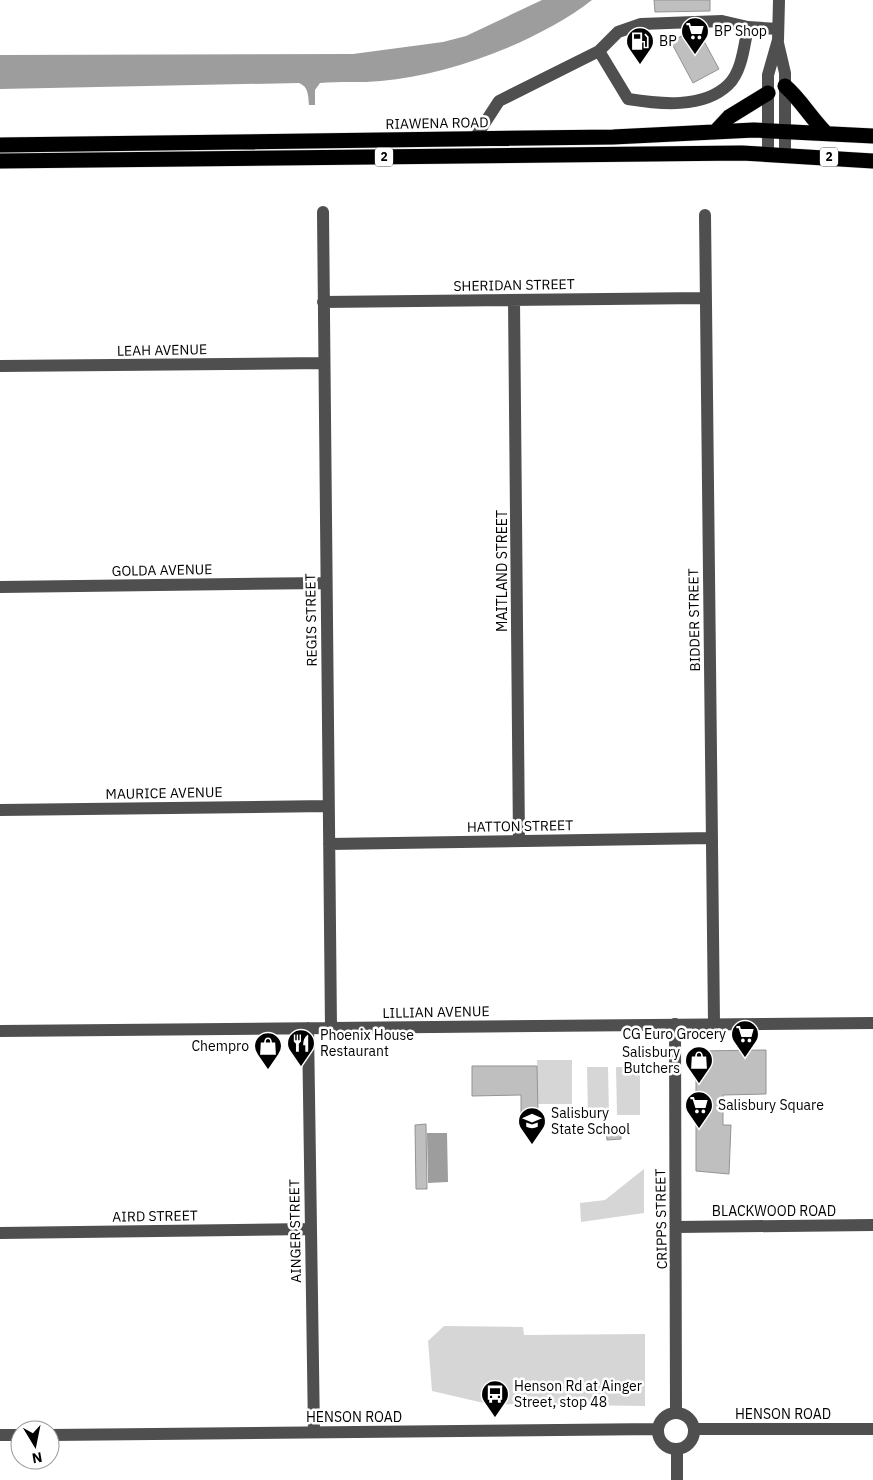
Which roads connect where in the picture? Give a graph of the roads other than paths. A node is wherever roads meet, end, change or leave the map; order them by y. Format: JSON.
{"nodes":[{"id":1,"x":779,"y":0,"type":"edge"},
{"id":2,"x":748,"y":27,"type":"junction"},
{"id":3,"x":778,"y":35,"type":"junction"},
{"id":4,"x":599,"y":51,"type":"junction"},
{"id":5,"x":785,"y":86,"type":"junction"},
{"id":6,"x":768,"y":93,"type":"junction"},
{"id":7,"x":768,"y":130,"type":"junction"},
{"id":8,"x":785,"y":131,"type":"junction"},
{"id":9,"x":715,"y":132,"type":"junction"},
{"id":10,"x":826,"y":133,"type":"junction"},
{"id":11,"x":873,"y":136,"type":"edge"},
{"id":12,"x":475,"y":138,"type":"junction"},
{"id":13,"x":0,"y":145,"type":"edge"},
{"id":14,"x":768,"y":154,"type":"junction"},
{"id":15,"x":785,"y":155,"type":"junction"},
{"id":16,"x":0,"y":161,"type":"edge"},
{"id":17,"x":873,"y":161,"type":"edge"},
{"id":18,"x":323,"y":212,"type":"dead end"},
{"id":19,"x":705,"y":215,"type":"dead end"},
{"id":20,"x":705,"y":298,"type":"junction"},
{"id":21,"x":514,"y":300,"type":"junction"},
{"id":22,"x":324,"y":302,"type":"junction"},
{"id":23,"x":324,"y":363,"type":"junction"},
{"id":24,"x":0,"y":366,"type":"edge"},
{"id":25,"x":325,"y":583,"type":"junction"},
{"id":26,"x":0,"y":587,"type":"edge"},
{"id":27,"x":328,"y":806,"type":"junction"},
{"id":28,"x":0,"y":810,"type":"edge"},
{"id":29,"x":712,"y":838,"type":"junction"},
{"id":30,"x":519,"y":841,"type":"junction"},
{"id":31,"x":329,"y":844,"type":"junction"},
{"id":32,"x":873,"y":1023,"type":"edge"},
{"id":33,"x":675,"y":1024,"type":"junction"},
{"id":34,"x":714,"y":1024,"type":"junction"},
{"id":35,"x":308,"y":1028,"type":"junction"},
{"id":36,"x":331,"y":1028,"type":"junction"},
{"id":37,"x":0,"y":1031,"type":"edge"},
{"id":38,"x":873,"y":1225,"type":"edge"},
{"id":39,"x":676,"y":1227,"type":"junction"},
{"id":40,"x":310,"y":1229,"type":"junction"},
{"id":41,"x":0,"y":1233,"type":"edge"},
{"id":42,"x":676,"y":1413,"type":"junction"},
{"id":43,"x":658,"y":1429,"type":"junction"},
{"id":44,"x":694,"y":1429,"type":"junction"},
{"id":45,"x":873,"y":1429,"type":"edge"},
{"id":46,"x":314,"y":1432,"type":"junction"},
{"id":47,"x":60,"y":1435,"type":"edge"},
{"id":48,"x":677,"y":1449,"type":"junction"},
{"id":49,"x":677,"y":1480,"type":"edge"}],
"edges":[{"from":1,"to":3,"type":"street"},
{"from":2,"to":3,"type":"street"},
{"from":2,"to":4,"type":"street"},
{"from":2,"to":4,"type":"street"},
{"from":3,"to":5,"type":"street"},
{"from":3,"to":6,"type":"street"},
{"from":4,"to":12,"type":"street"},
{"from":5,"to":8,"type":"street"},
{"from":5,"to":10,"type":"highway"},
{"from":6,"to":7,"type":"street"},
{"from":6,"to":9,"type":"highway"},
{"from":7,"to":8,"type":"highway","name":"RIAWENA ROAD","number":"2"},
{"from":7,"to":9,"type":"highway","name":"RIAWENA ROAD","number":"2"},
{"from":7,"to":14,"type":"street"},
{"from":8,"to":10,"type":"highway","name":"RIAWENA ROAD","number":"2"},
{"from":8,"to":15,"type":"street"},
{"from":9,"to":12,"type":"highway","name":"RIAWENA ROAD","number":"2"},
{"from":10,"to":11,"type":"highway","name":"RIAWENA ROAD","number":"2"},
{"from":12,"to":13,"type":"highway","name":"RIAWENA ROAD","number":"2"},
{"from":14,"to":15,"type":"highway","number":"2"},
{"from":14,"to":16,"type":"highway","number":"2"},
{"from":15,"to":17,"type":"highway","number":"2"},
{"from":18,"to":22,"type":"street","name":"REGIS STREET"},
{"from":19,"to":20,"type":"street","name":"BIDDER STREET"},
{"from":20,"to":21,"type":"street","name":"SHERIDAN STREET"},
{"from":20,"to":29,"type":"street","name":"BIDDER STREET"},
{"from":21,"to":22,"type":"street","name":"SHERIDAN STREET"},
{"from":21,"to":30,"type":"street","name":"MAITLAND STREET"},
{"from":22,"to":23,"type":"street","name":"REGIS STREET"},
{"from":23,"to":24,"type":"street","name":"LEAH AVENUE"},
{"from":23,"to":25,"type":"street","name":"REGIS STREET"},
{"from":25,"to":26,"type":"street","name":"GOLDA AVENUE"},
{"from":25,"to":27,"type":"street","name":"REGIS STREET"},
{"from":27,"to":28,"type":"street","name":"MAURICE AVENUE"},
{"from":27,"to":31,"type":"street","name":"REGIS STREET"},
{"from":29,"to":30,"type":"street","name":"HATTON STREET"},
{"from":29,"to":34,"type":"street","name":"BIDDER STREET"},
{"from":30,"to":31,"type":"street","name":"HATTON STREET"},
{"from":31,"to":36,"type":"street","name":"REGIS STREET"},
{"from":32,"to":34,"type":"street","name":"LILLIAN AVENUE"},
{"from":33,"to":34,"type":"street","name":"LILLIAN AVENUE"},
{"from":33,"to":36,"type":"street","name":"LILLIAN AVENUE"},
{"from":33,"to":39,"type":"street","name":"CRIPPS STREET"},
{"from":35,"to":36,"type":"street","name":"LILLIAN AVENUE"},
{"from":35,"to":37,"type":"street","name":"LILLIAN AVENUE"},
{"from":35,"to":40,"type":"street","name":"AINGER STREET"},
{"from":38,"to":39,"type":"street","name":"BLACKWOOD ROAD"},
{"from":39,"to":42,"type":"street","name":"CRIPPS STREET"},
{"from":40,"to":41,"type":"street","name":"AIRD STREET"},
{"from":40,"to":46,"type":"street","name":"AINGER STREET"},
{"from":42,"to":43,"type":"street"},
{"from":42,"to":44,"type":"street"},
{"from":43,"to":46,"type":"street","name":"HENSON ROAD"},
{"from":43,"to":48,"type":"street"},
{"from":44,"to":45,"type":"street","name":"HENSON ROAD"},
{"from":44,"to":48,"type":"street"},
{"from":46,"to":47,"type":"street","name":"HENSON ROAD"},
{"from":48,"to":49,"type":"street"}]}
